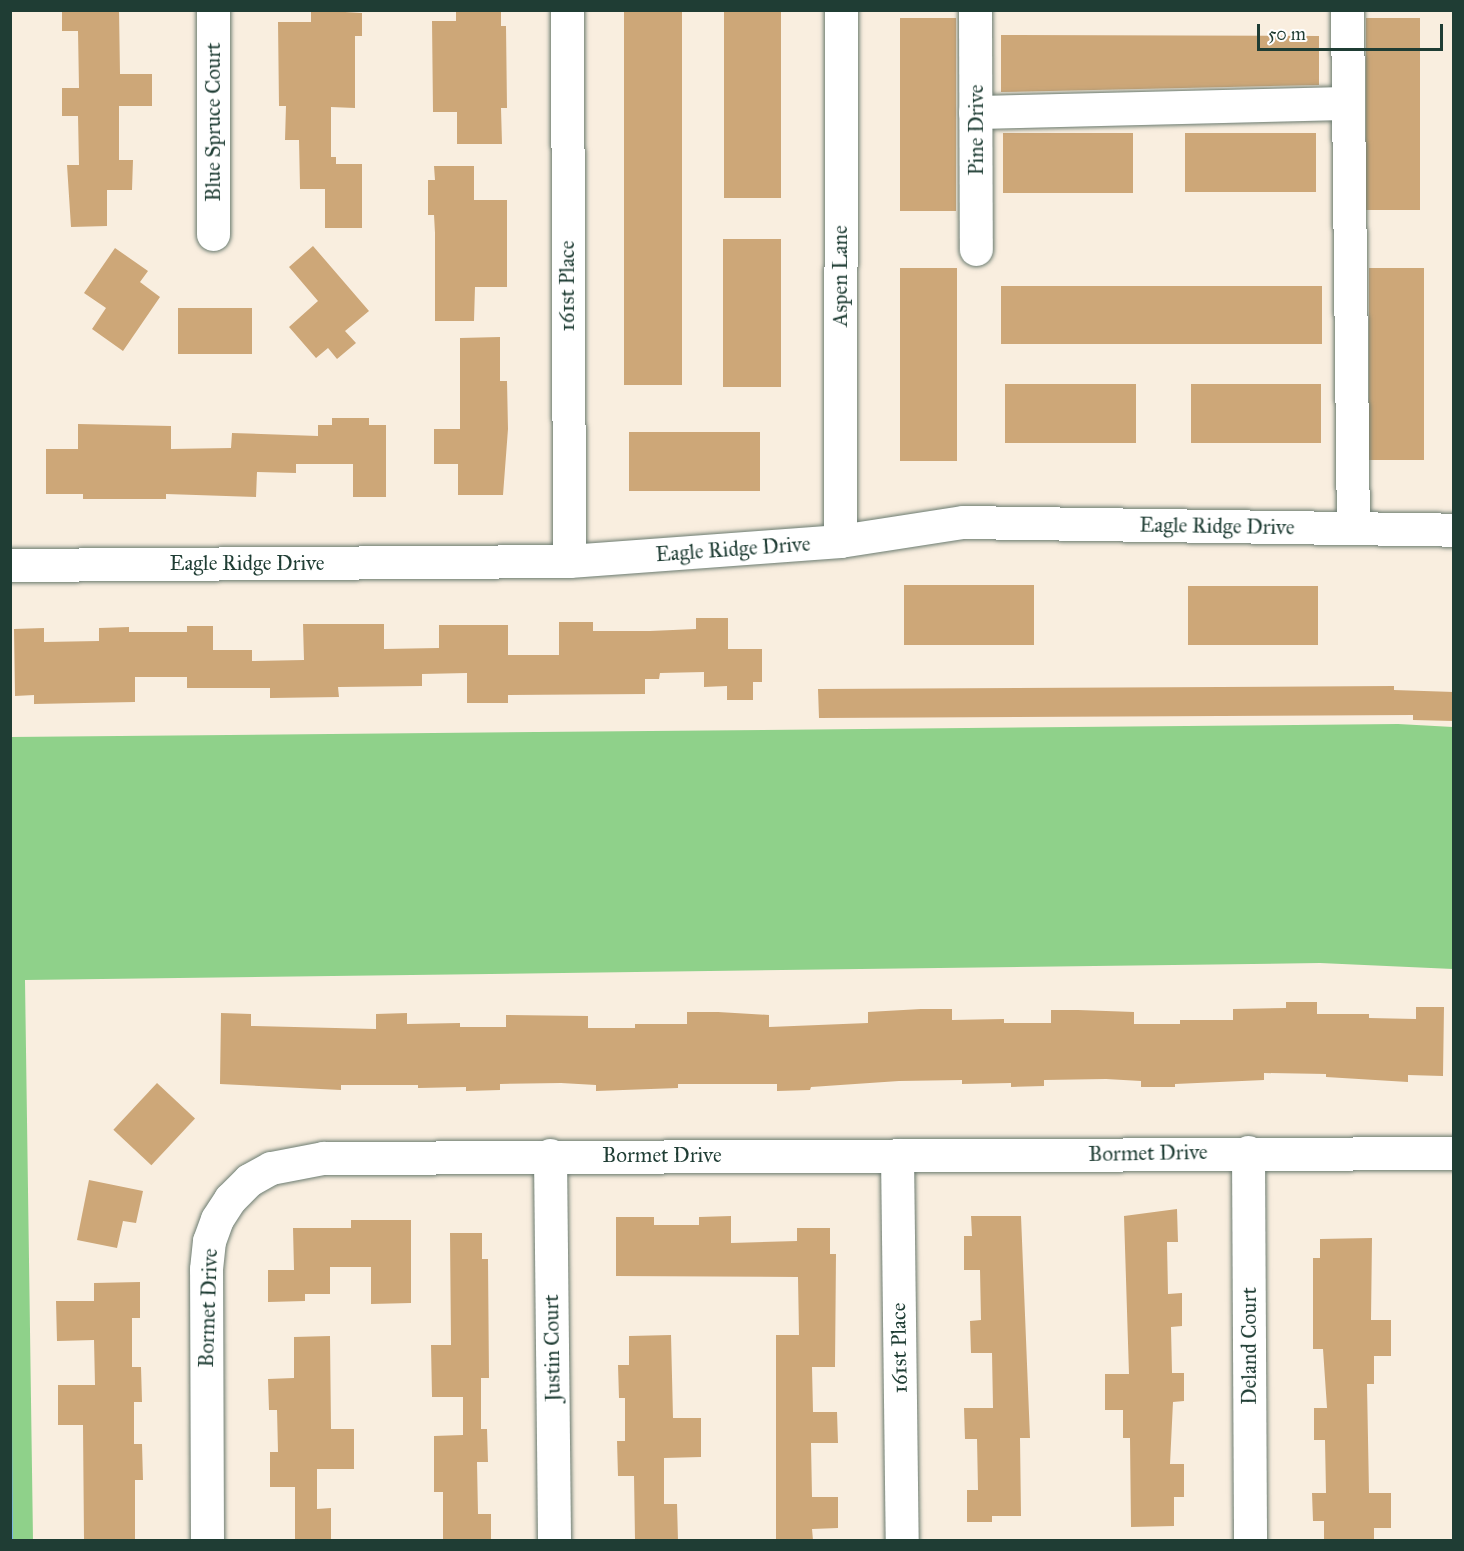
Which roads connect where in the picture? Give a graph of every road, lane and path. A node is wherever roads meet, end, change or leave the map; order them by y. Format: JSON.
{"nodes":[{"id":1,"x":213,"y":10,"type":"edge"},
{"id":2,"x":567,"y":10,"type":"edge"},
{"id":3,"x":841,"y":10,"type":"edge"},
{"id":4,"x":975,"y":10,"type":"edge"},
{"id":5,"x":1347,"y":10,"type":"edge"},
{"id":6,"x":1348,"y":104,"type":"junction"},
{"id":7,"x":975,"y":112,"type":"junction"},
{"id":8,"x":213,"y":234,"type":"dead end"},
{"id":9,"x":976,"y":249,"type":"dead end"},
{"id":10,"x":1353,"y":528,"type":"junction"},
{"id":11,"x":1454,"y":530,"type":"edge"},
{"id":12,"x":840,"y":541,"type":"junction"},
{"id":13,"x":569,"y":561,"type":"junction"},
{"id":14,"x":10,"y":565,"type":"edge"},
{"id":15,"x":1248,"y":1152,"type":"junction"},
{"id":16,"x":1454,"y":1153,"type":"edge"},
{"id":17,"x":550,"y":1155,"type":"junction"},
{"id":18,"x":897,"y":1155,"type":"junction"},
{"id":19,"x":207,"y":1540,"type":"edge"},
{"id":20,"x":554,"y":1540,"type":"edge"},
{"id":21,"x":902,"y":1540,"type":"edge"},
{"id":22,"x":1250,"y":1540,"type":"edge"}],
"edges":[{"from":1,"to":8,"type":"street","name":"Blue Spruce Court"},
{"from":2,"to":13,"type":"street","name":"161st Place"},
{"from":3,"to":12,"type":"street","name":"Aspen Lane"},
{"from":4,"to":7,"type":"street","name":"Pine Drive"},
{"from":5,"to":6,"type":"street"},
{"from":6,"to":7,"type":"street"},
{"from":6,"to":10,"type":"street"},
{"from":7,"to":9,"type":"street","name":"Pine Drive"},
{"from":10,"to":11,"type":"street","name":"Eagle Ridge Drive"},
{"from":10,"to":12,"type":"street","name":"Eagle Ridge Drive"},
{"from":12,"to":13,"type":"street","name":"Eagle Ridge Drive"},
{"from":13,"to":14,"type":"street","name":"Eagle Ridge Drive"},
{"from":15,"to":16,"type":"street","name":"Bormet Drive"},
{"from":15,"to":18,"type":"street","name":"Bormet Drive"},
{"from":15,"to":22,"type":"street","name":"Deland Court"},
{"from":17,"to":18,"type":"street","name":"Bormet Drive"},
{"from":17,"to":19,"type":"street","name":"Bormet Drive"},
{"from":17,"to":20,"type":"street","name":"Justin Court"},
{"from":18,"to":21,"type":"street","name":"161st Place"}]}
